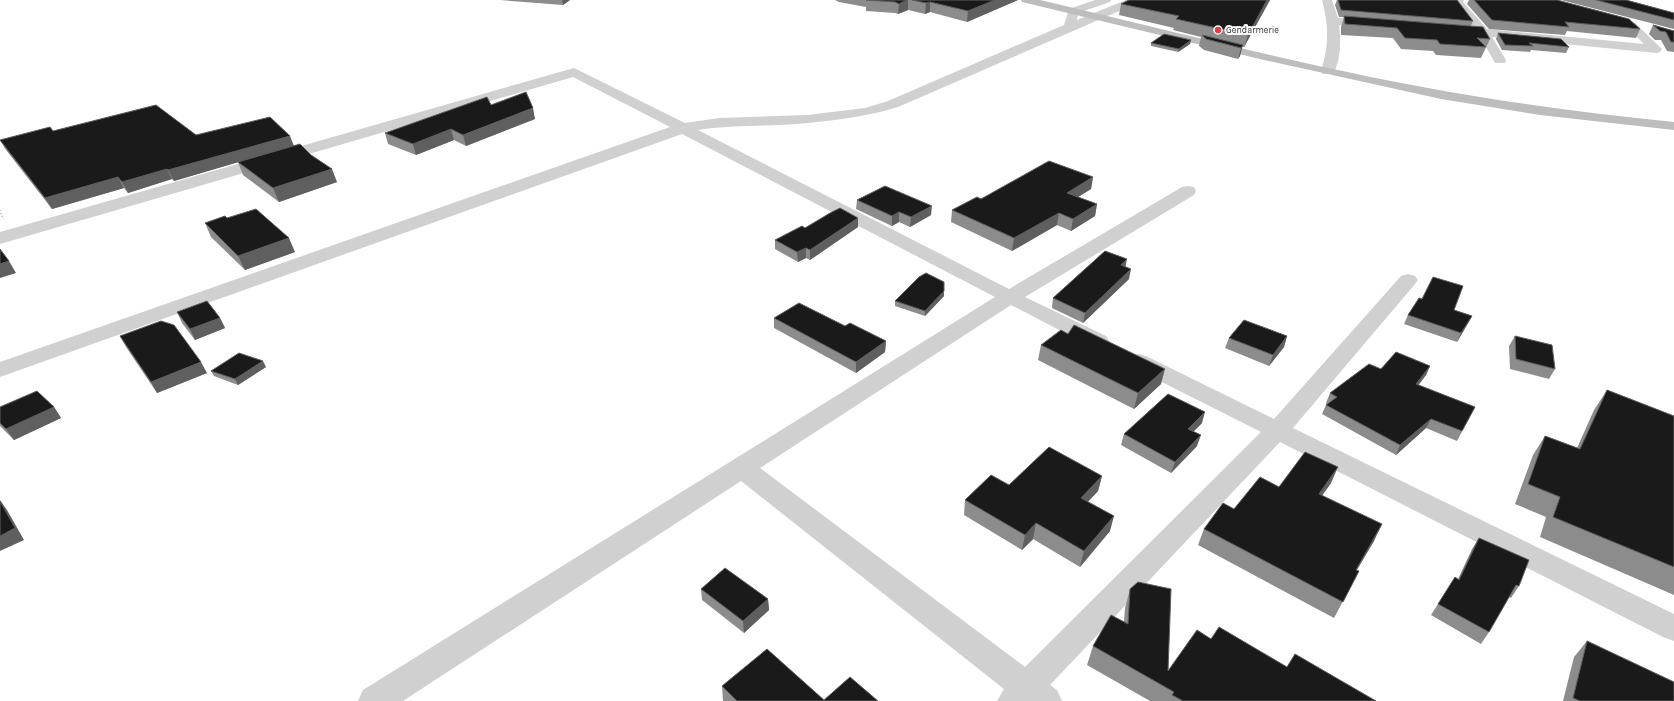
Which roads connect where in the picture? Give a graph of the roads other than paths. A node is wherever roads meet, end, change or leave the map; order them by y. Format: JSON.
{"nodes":[{"id":1,"x":1026,"y":0,"type":"edge"},
{"id":2,"x":1106,"y":0,"type":"edge"},
{"id":3,"x":1136,"y":0,"type":"edge"},
{"id":4,"x":1327,"y":0,"type":"edge"},
{"id":5,"x":1458,"y":0,"type":"edge"},
{"id":6,"x":1073,"y":11,"type":"junction"},
{"id":7,"x":1097,"y":17,"type":"junction"},
{"id":8,"x":1617,"y":20,"type":"edge"},
{"id":9,"x":1334,"y":21,"type":"junction"},
{"id":10,"x":1381,"y":25,"type":"edge"},
{"id":11,"x":1630,"y":25,"type":"junction"},
{"id":12,"x":1070,"y":27,"type":"junction"},
{"id":13,"x":1649,"y":27,"type":"edge"},
{"id":14,"x":1444,"y":30,"type":"edge"},
{"id":15,"x":1484,"y":33,"type":"junction"},
{"id":16,"x":1500,"y":60,"type":"dead end"},
{"id":17,"x":1328,"y":70,"type":"junction"},
{"id":18,"x":1674,"y":126,"type":"edge"},
{"id":19,"x":683,"y":128,"type":"junction"},
{"id":20,"x":1188,"y":191,"type":"dead end"},
{"id":21,"x":0,"y":238,"type":"edge"},
{"id":22,"x":1408,"y":280,"type":"dead end"},
{"id":23,"x":1010,"y":297,"type":"junction"},
{"id":24,"x":0,"y":370,"type":"edge"},
{"id":25,"x":1278,"y":430,"type":"junction"},
{"id":26,"x":742,"y":468,"type":"junction"},
{"id":27,"x":1674,"y":628,"type":"edge"},
{"id":28,"x":1029,"y":696,"type":"edge"},
{"id":29,"x":375,"y":701,"type":"edge"}],
"edges":[{"from":1,"to":6,"type":"main road"},
{"from":2,"to":6,"type":"street"},
{"from":3,"to":7,"type":"street"},
{"from":4,"to":9,"type":"street"},
{"from":5,"to":15,"type":"street"},
{"from":6,"to":7,"type":"main road"},
{"from":6,"to":12,"type":"street"},
{"from":7,"to":12,"type":"street"},
{"from":7,"to":17,"type":"main road"},
{"from":8,"to":11,"type":"street"},
{"from":9,"to":10,"type":"street"},
{"from":9,"to":17,"type":"street"},
{"from":11,"to":13,"type":"street"},
{"from":11,"to":15,"type":"street"},
{"from":12,"to":19,"type":"street"},
{"from":14,"to":15,"type":"street"},
{"from":15,"to":16,"type":"street"},
{"from":17,"to":18,"type":"main road"},
{"from":19,"to":21,"type":"street"},
{"from":19,"to":23,"type":"street"},
{"from":19,"to":24,"type":"street"},
{"from":20,"to":23,"type":"street"},
{"from":22,"to":25,"type":"street"},
{"from":23,"to":25,"type":"street"},
{"from":23,"to":26,"type":"street"},
{"from":25,"to":27,"type":"street"},
{"from":25,"to":28,"type":"street"},
{"from":26,"to":28,"type":"street"},
{"from":26,"to":29,"type":"street"}]}
